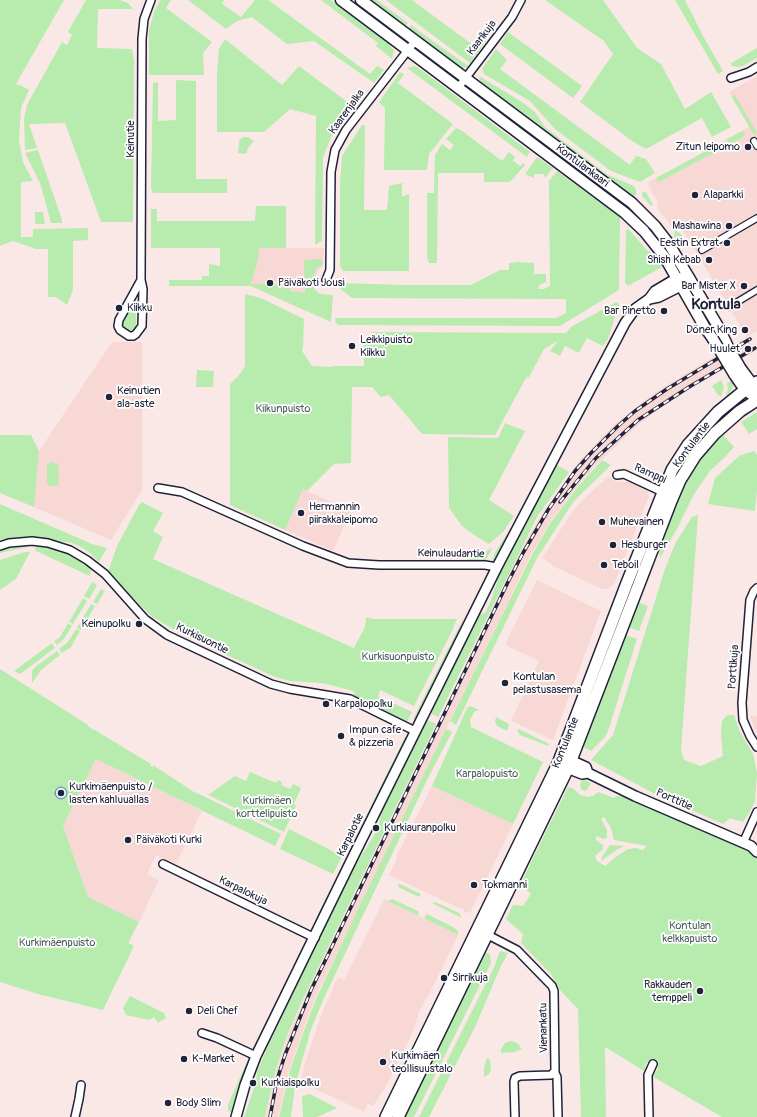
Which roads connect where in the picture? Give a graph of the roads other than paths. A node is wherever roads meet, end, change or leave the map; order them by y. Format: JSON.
{"nodes":[{"id":1,"x":151,"y":0,"type":"edge"},
{"id":2,"x":341,"y":0,"type":"edge"},
{"id":3,"x":361,"y":0,"type":"edge"},
{"id":4,"x":520,"y":0,"type":"edge"},
{"id":5,"x":415,"y":41,"type":"junction"},
{"id":6,"x":408,"y":50,"type":"junction"},
{"id":7,"x":757,"y":67,"type":"edge"},
{"id":8,"x":465,"y":78,"type":"junction"},
{"id":9,"x":731,"y":78,"type":"dead end"},
{"id":10,"x":458,"y":88,"type":"junction"},
{"id":11,"x":757,"y":218,"type":"edge"},
{"id":12,"x":702,"y":250,"type":"dead end"},
{"id":13,"x":689,"y":277,"type":"junction"},
{"id":14,"x":141,"y":280,"type":"junction"},
{"id":15,"x":326,"y":280,"type":"dead end"},
{"id":16,"x":679,"y":282,"type":"junction"},
{"id":17,"x":757,"y":290,"type":"edge"},
{"id":18,"x":729,"y":307,"type":"dead end"},
{"id":19,"x":718,"y":336,"type":"junction"},
{"id":20,"x":754,"y":392,"type":"edge"},
{"id":21,"x":617,"y":475,"type":"dead end"},
{"id":22,"x":158,"y":488,"type":"dead end"},
{"id":23,"x":668,"y":494,"type":"junction"},
{"id":24,"x":0,"y":546,"type":"edge"},
{"id":25,"x":497,"y":567,"type":"junction"},
{"id":26,"x":757,"y":588,"type":"edge"},
{"id":27,"x":415,"y":731,"type":"junction"},
{"id":28,"x":757,"y":747,"type":"edge"},
{"id":29,"x":565,"y":762,"type":"junction"},
{"id":30,"x":757,"y":812,"type":"edge"},
{"id":31,"x":752,"y":847,"type":"edge"},
{"id":32,"x":163,"y":864,"type":"dead end"},
{"id":33,"x":488,"y":935,"type":"junction"},
{"id":34,"x":315,"y":938,"type":"junction"},
{"id":35,"x":202,"y":1033,"type":"dead end"},
{"id":36,"x":256,"y":1056,"type":"junction"},
{"id":37,"x":653,"y":1064,"type":"dead end"},
{"id":38,"x":555,"y":1073,"type":"junction"},
{"id":39,"x":81,"y":1085,"type":"dead end"},
{"id":40,"x":75,"y":1117,"type":"edge"},
{"id":41,"x":236,"y":1117,"type":"edge"},
{"id":42,"x":386,"y":1117,"type":"edge"},
{"id":43,"x":398,"y":1117,"type":"edge"},
{"id":44,"x":515,"y":1117,"type":"edge"},
{"id":45,"x":558,"y":1117,"type":"edge"},
{"id":46,"x":649,"y":1117,"type":"edge"}],
"edges":[{"from":1,"to":14,"type":"street","name":"Keinutie"},
{"from":2,"to":6,"type":"main road","name":"Kontulankaari"},
{"from":3,"to":5,"type":"main road","name":"Kontulankaari"},
{"from":4,"to":8,"type":"street","name":"Kaarikuja"},
{"from":5,"to":6,"type":"street","name":"Kaarenjalka"},
{"from":5,"to":8,"type":"main road","name":"Kontulankaari"},
{"from":6,"to":10,"type":"main road","name":"Kontulankaari"},
{"from":6,"to":15,"type":"street","name":"Kaarenjalka"},
{"from":7,"to":9,"type":"street"},
{"from":8,"to":10,"type":"street","name":"Kaarikuja"},
{"from":8,"to":13,"type":"main road","name":"Kontulankaari"},
{"from":10,"to":16,"type":"main road","name":"Kontulankaari"},
{"from":11,"to":12,"type":"street"},
{"from":13,"to":16,"type":"street","name":"Keinulaudantie"},
{"from":13,"to":19,"type":"main road","name":"Kontulankaari"},
{"from":14,"to":14,"type":"street","name":"Keinutie"},
{"from":16,"to":19,"type":"main road","name":"Kontulankaari"},
{"from":16,"to":25,"type":"street","name":"Keinulaudantie"},
{"from":17,"to":18,"type":"street"},
{"from":19,"to":20,"type":"main road","name":"Kontulankaari","bridge":true},
{"from":20,"to":23,"type":"main road","name":"Kontulantie"},
{"from":20,"to":23,"type":"main road","name":"Kontulantie"},
{"from":21,"to":23,"type":"street","name":"Ramppi"},
{"from":22,"to":25,"type":"street","name":"Keinulaudantie"},
{"from":23,"to":29,"type":"main road","name":"Kontulantie"},
{"from":24,"to":27,"type":"street","name":"Kurkisuontie"},
{"from":25,"to":27,"type":"street","name":"Karpalotie"},
{"from":26,"to":28,"type":"street","name":"Porttikuja"},
{"from":27,"to":34,"type":"street","name":"Karpalotie"},
{"from":29,"to":31,"type":"street","name":"Porttitie"},
{"from":29,"to":33,"type":"main road","name":"Kontulantie"},
{"from":29,"to":42,"type":"main road","name":"Kontulantie"},
{"from":30,"to":31,"type":"street"},
{"from":32,"to":34,"type":"street","name":"Karpalokuja"},
{"from":33,"to":38,"type":"street","name":"Vienankatu"},
{"from":33,"to":43,"type":"main road","name":"Kontulantie"},
{"from":34,"to":36,"type":"street","name":"Karpalotie"},
{"from":35,"to":36,"type":"street"},
{"from":36,"to":41,"type":"street","name":"Karpalotie"},
{"from":37,"to":46,"type":"street"},
{"from":38,"to":44,"type":"street"},
{"from":38,"to":45,"type":"street","name":"Vienankatu"},
{"from":39,"to":40,"type":"street"}]}
